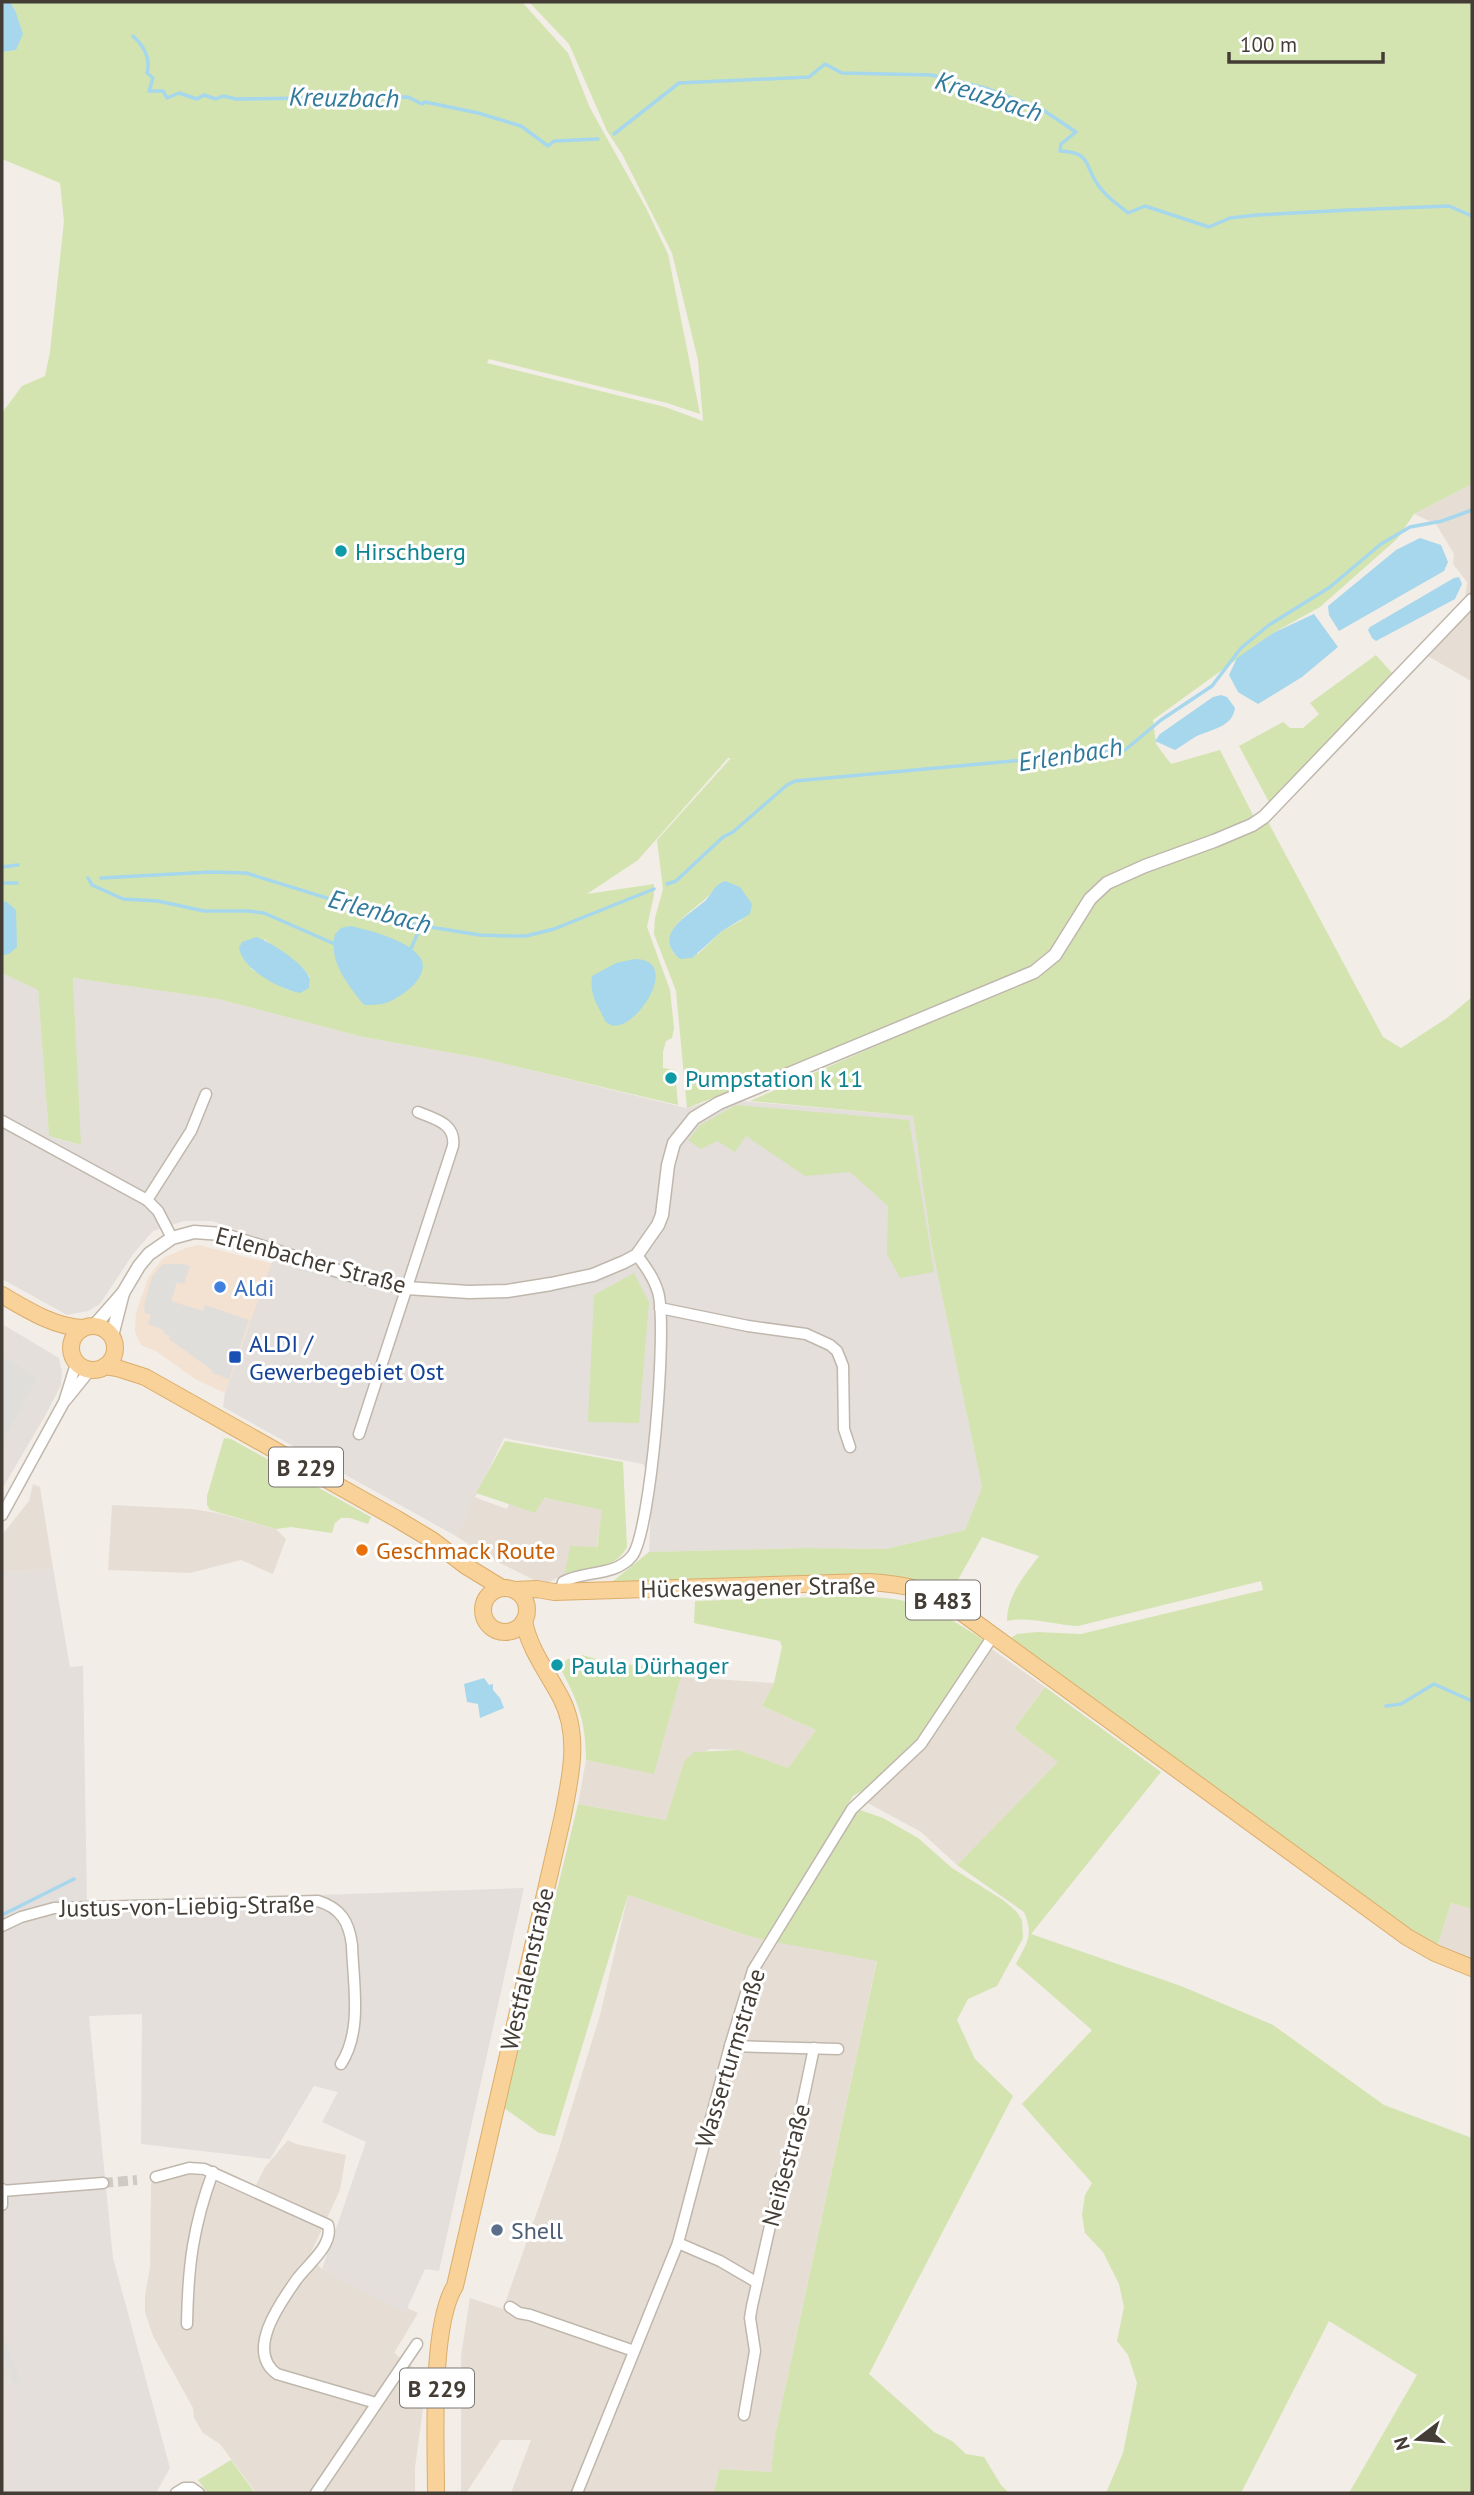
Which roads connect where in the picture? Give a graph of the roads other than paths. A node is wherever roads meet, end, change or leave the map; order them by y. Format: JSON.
{"nodes":[{"id":1,"x":1472,"y":600,"type":"edge"},
{"id":2,"x":206,"y":1094,"type":"dead end"},
{"id":3,"x":418,"y":1112,"type":"dead end"},
{"id":4,"x":2,"y":1121,"type":"edge"},
{"id":5,"x":147,"y":1199,"type":"junction"},
{"id":6,"x":172,"y":1238,"type":"junction"},
{"id":7,"x":637,"y":1255,"type":"junction"},
{"id":8,"x":406,"y":1288,"type":"junction"},
{"id":9,"x":123,"y":1293,"type":"junction"},
{"id":10,"x":2,"y":1295,"type":"edge"},
{"id":11,"x":660,"y":1308,"type":"junction"},
{"id":12,"x":33,"y":1313,"type":"junction"},
{"id":13,"x":88,"y":1327,"type":"junction"},
{"id":14,"x":114,"y":1342,"type":"junction"},
{"id":15,"x":73,"y":1353,"type":"junction"},
{"id":16,"x":99,"y":1368,"type":"junction"},
{"id":17,"x":145,"y":1377,"type":"junction"},
{"id":18,"x":64,"y":1402,"type":"junction"},
{"id":19,"x":359,"y":1434,"type":"dead end"},
{"id":20,"x":849,"y":1447,"type":"dead end"},
{"id":21,"x":2,"y":1515,"type":"edge"},
{"id":22,"x":466,"y":1566,"type":"junction"},
{"id":23,"x":508,"y":1589,"type":"junction"},
{"id":24,"x":558,"y":1592,"type":"junction"},
{"id":25,"x":485,"y":1600,"type":"junction"},
{"id":26,"x":525,"y":1614,"type":"junction"},
{"id":27,"x":507,"y":1632,"type":"junction"},
{"id":28,"x":993,"y":1636,"type":"junction"},
{"id":29,"x":537,"y":1657,"type":"junction"},
{"id":30,"x":2,"y":1926,"type":"edge"},
{"id":31,"x":1472,"y":1968,"type":"edge"},
{"id":32,"x":730,"y":2046,"type":"junction"},
{"id":33,"x":814,"y":2048,"type":"junction"},
{"id":34,"x":838,"y":2049,"type":"dead end"},
{"id":35,"x":341,"y":2064,"type":"dead end"},
{"id":36,"x":213,"y":2172,"type":"junction"},
{"id":37,"x":156,"y":2178,"type":"dead end"},
{"id":38,"x":103,"y":2183,"type":"tunnel mouth"},
{"id":39,"x":2,"y":2190,"type":"edge"},
{"id":40,"x":2,"y":2205,"type":"edge"},
{"id":41,"x":678,"y":2243,"type":"junction"},
{"id":42,"x":756,"y":2281,"type":"junction"},
{"id":43,"x":455,"y":2286,"type":"junction"},
{"id":44,"x":510,"y":2307,"type":"dead end"},
{"id":45,"x":187,"y":2324,"type":"dead end"},
{"id":46,"x":417,"y":2344,"type":"dead end"},
{"id":47,"x":634,"y":2351,"type":"junction"},
{"id":48,"x":376,"y":2403,"type":"junction"},
{"id":49,"x":744,"y":2415,"type":"dead end"},
{"id":50,"x":176,"y":2493,"type":"edge"},
{"id":51,"x":199,"y":2493,"type":"edge"},
{"id":52,"x":316,"y":2493,"type":"edge"},
{"id":53,"x":436,"y":2493,"type":"edge"},
{"id":54,"x":446,"y":2493,"type":"edge"},
{"id":55,"x":577,"y":2493,"type":"edge"}],
"edges":[{"from":1,"to":7,"type":"street"},
{"from":2,"to":5,"type":"street"},
{"from":3,"to":8,"type":"street"},
{"from":4,"to":5,"type":"street"},
{"from":5,"to":6,"type":"street"},
{"from":6,"to":8,"type":"street","name":"Erlenbacher Straße"},
{"from":6,"to":9,"type":"street","name":"Erlenbacher Straße"},
{"from":7,"to":8,"type":"street","name":"Erlenbacher Straße"},
{"from":7,"to":11,"type":"street"},
{"from":8,"to":19,"type":"street"},
{"from":9,"to":13,"type":"street","name":"Erlenbacher Straße"},
{"from":9,"to":14,"type":"street","name":"Erlenbacher Straße"},
{"from":10,"to":12,"type":"main road"},
{"from":11,"to":20,"type":"street"},
{"from":11,"to":24,"type":"street"},
{"from":12,"to":13,"type":"main road"},
{"from":12,"to":15,"type":"main road"},
{"from":13,"to":14,"type":"main road"},
{"from":13,"to":15,"type":"main road"},
{"from":14,"to":16,"type":"main road"},
{"from":14,"to":17,"type":"main road","number":"B 229"},
{"from":15,"to":16,"type":"main road"},
{"from":15,"to":18,"type":"street"},
{"from":16,"to":17,"type":"main road","number":"B 229"},
{"from":16,"to":18,"type":"street"},
{"from":17,"to":22,"type":"main road","number":"B 229"},
{"from":18,"to":21,"type":"street"},
{"from":22,"to":23,"type":"main road","number":"B 229"},
{"from":22,"to":25,"type":"main road","number":"B 229"},
{"from":23,"to":24,"type":"main road","name":"Hückeswagener Straße","number":"B 483"},
{"from":23,"to":25,"type":"main road"},
{"from":23,"to":26,"type":"main road"},
{"from":24,"to":26,"type":"main road","name":"Hückeswagener Straße","number":"B 483"},
{"from":24,"to":28,"type":"main road","name":"Hückeswagener Straße","number":"B 483"},
{"from":25,"to":27,"type":"main road"},
{"from":26,"to":27,"type":"main road"},
{"from":26,"to":29,"type":"main road","name":"Westfalenstraße","number":"B 229"},
{"from":27,"to":29,"type":"main road","name":"Westfalenstraße","number":"B 229"},
{"from":28,"to":31,"type":"main road","name":"Hückeswagener Straße","number":"B 483"},
{"from":28,"to":32,"type":"street","name":"Wasserturmstraße"},
{"from":29,"to":43,"type":"main road","name":"Westfalenstraße","number":"B 229"},
{"from":30,"to":35,"type":"street","name":"Justus-von-Liebig-Straße"},
{"from":32,"to":33,"type":"street"},
{"from":32,"to":41,"type":"street","name":"Wasserturmstraße"},
{"from":33,"to":34,"type":"street"},
{"from":33,"to":42,"type":"street","name":"Neißestraße"},
{"from":36,"to":37,"type":"street"},
{"from":36,"to":45,"type":"street"},
{"from":36,"to":48,"type":"street"},
{"from":38,"to":39,"type":"street"},
{"from":39,"to":40,"type":"street"},
{"from":41,"to":42,"type":"street"},
{"from":41,"to":47,"type":"street","name":"Wasserturmstraße"},
{"from":42,"to":49,"type":"street","name":"Neißestraße"},
{"from":43,"to":53,"type":"main road","name":"Westfalenstraße","number":"B 229"},
{"from":43,"to":54,"type":"main road","name":"Westfalenstraße","number":"B 229"},
{"from":44,"to":47,"type":"street"},
{"from":46,"to":48,"type":"street"},
{"from":47,"to":55,"type":"street","name":"Wasserturmstraße"},
{"from":48,"to":52,"type":"street"},
{"from":50,"to":51,"type":"street"}]}
